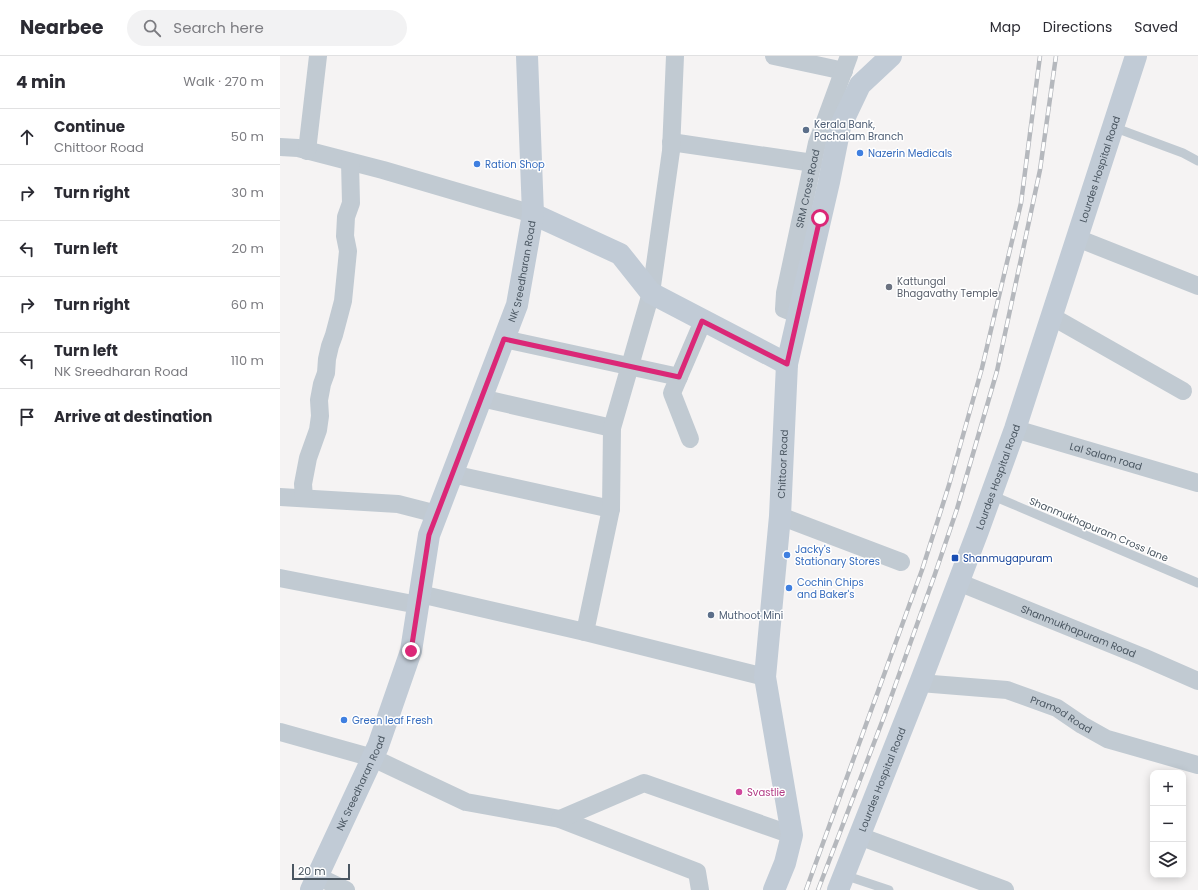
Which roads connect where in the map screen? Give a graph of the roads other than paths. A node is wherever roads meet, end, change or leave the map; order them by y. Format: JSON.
{"nodes":[{"id":1,"x":318,"y":56,"type":"edge"},
{"id":2,"x":527,"y":56,"type":"edge"},
{"id":3,"x":675,"y":56,"type":"edge"},
{"id":4,"x":774,"y":56,"type":"edge"},
{"id":5,"x":891,"y":56,"type":"edge"},
{"id":6,"x":1136,"y":56,"type":"edge"},
{"id":7,"x":846,"y":63,"type":"edge"},
{"id":8,"x":1113,"y":127,"type":"junction"},
{"id":9,"x":672,"y":142,"type":"junction"},
{"id":10,"x":280,"y":147,"type":"edge"},
{"id":11,"x":307,"y":151,"type":"junction"},
{"id":12,"x":1198,"y":161,"type":"edge"},
{"id":13,"x":350,"y":162,"type":"junction"},
{"id":14,"x":813,"y":163,"type":"junction"},
{"id":15,"x":534,"y":214,"type":"junction"},
{"id":16,"x":1077,"y":238,"type":"junction"},
{"id":17,"x":1198,"y":286,"type":"edge"},
{"id":18,"x":650,"y":294,"type":"junction"},
{"id":19,"x":800,"y":311,"type":"junction"},
{"id":20,"x":1051,"y":316,"type":"junction"},
{"id":21,"x":702,"y":321,"type":"junction"},
{"id":22,"x":504,"y":339,"type":"junction"},
{"id":23,"x":787,"y":364,"type":"junction"},
{"id":24,"x":630,"y":367,"type":"junction"},
{"id":25,"x":679,"y":377,"type":"junction"},
{"id":26,"x":1183,"y":391,"type":"dead end"},
{"id":27,"x":481,"y":398,"type":"junction"},
{"id":28,"x":612,"y":428,"type":"junction"},
{"id":29,"x":1015,"y":428,"type":"junction"},
{"id":30,"x":690,"y":439,"type":"dead end"},
{"id":31,"x":452,"y":474,"type":"junction"},
{"id":32,"x":1198,"y":483,"type":"edge"},
{"id":33,"x":991,"y":495,"type":"junction"},
{"id":34,"x":280,"y":497,"type":"edge"},
{"id":35,"x":304,"y":498,"type":"junction"},
{"id":36,"x":611,"y":509,"type":"junction"},
{"id":37,"x":437,"y":514,"type":"junction"},
{"id":38,"x":780,"y":516,"type":"junction"},
{"id":39,"x":901,"y":562,"type":"dead end"},
{"id":40,"x":280,"y":578,"type":"edge"},
{"id":41,"x":958,"y":582,"type":"junction"},
{"id":42,"x":1198,"y":583,"type":"edge"},
{"id":43,"x":419,"y":600,"type":"junction"},
{"id":44,"x":585,"y":632,"type":"junction"},
{"id":45,"x":765,"y":677,"type":"junction"},
{"id":46,"x":1198,"y":681,"type":"edge"},
{"id":47,"x":920,"y":683,"type":"junction"},
{"id":48,"x":280,"y":732,"type":"edge"},
{"id":49,"x":373,"y":758,"type":"junction"},
{"id":50,"x":1198,"y":765,"type":"edge"},
{"id":51,"x":560,"y":819,"type":"junction"},
{"id":52,"x":792,"y":835,"type":"junction"},
{"id":53,"x":859,"y":836,"type":"junction"},
{"id":54,"x":841,"y":882,"type":"edge"},
{"id":55,"x":314,"y":883,"type":"edge"},
{"id":56,"x":346,"y":890,"type":"edge"},
{"id":57,"x":700,"y":890,"type":"edge"},
{"id":58,"x":774,"y":890,"type":"edge"},
{"id":59,"x":889,"y":890,"type":"edge"},
{"id":60,"x":1005,"y":890,"type":"edge"}],
"edges":[{"from":1,"to":11,"type":"street"},
{"from":2,"to":15,"type":"street","name":"NK Sreedharan Road"},
{"from":3,"to":9,"type":"street"},
{"from":4,"to":7,"type":"street"},
{"from":5,"to":19,"type":"street","name":"Chittoor Road"},
{"from":6,"to":8,"type":"street","name":"Lourdes Hospital Road"},
{"from":7,"to":14,"type":"street","name":"SRM Cross Road"},
{"from":8,"to":12,"type":"lane"},
{"from":8,"to":16,"type":"street","name":"Lourdes Hospital Road"},
{"from":9,"to":14,"type":"street"},
{"from":9,"to":18,"type":"street"},
{"from":10,"to":11,"type":"street"},
{"from":11,"to":13,"type":"street"},
{"from":13,"to":15,"type":"street"},
{"from":13,"to":35,"type":"street"},
{"from":14,"to":19,"type":"street","name":"SRM Cross Road"},
{"from":15,"to":18,"type":"street"},
{"from":15,"to":22,"type":"street","name":"NK Sreedharan Road"},
{"from":16,"to":17,"type":"street"},
{"from":16,"to":20,"type":"street","name":"Lourdes Hospital Road"},
{"from":18,"to":21,"type":"street"},
{"from":18,"to":24,"type":"street"},
{"from":19,"to":23,"type":"street","name":"Chittoor Road"},
{"from":20,"to":26,"type":"street"},
{"from":20,"to":29,"type":"street","name":"Lourdes Hospital Road"},
{"from":21,"to":23,"type":"street"},
{"from":21,"to":25,"type":"street"},
{"from":22,"to":24,"type":"street"},
{"from":22,"to":27,"type":"street","name":"NK Sreedharan Road"},
{"from":23,"to":38,"type":"street","name":"Chittoor Road"},
{"from":24,"to":25,"type":"street"},
{"from":24,"to":28,"type":"street"},
{"from":25,"to":30,"type":"street"},
{"from":27,"to":28,"type":"street"},
{"from":27,"to":31,"type":"street","name":"NK Sreedharan Road"},
{"from":28,"to":36,"type":"street"},
{"from":29,"to":32,"type":"street","name":"Lal Salam road"},
{"from":29,"to":33,"type":"street","name":"Lourdes Hospital Road"},
{"from":31,"to":36,"type":"street"},
{"from":31,"to":37,"type":"street","name":"NK Sreedharan Road"},
{"from":33,"to":41,"type":"street","name":"Lourdes Hospital Road"},
{"from":33,"to":42,"type":"lane","name":"Shanmukhapuram Cross lane"},
{"from":34,"to":35,"type":"street"},
{"from":35,"to":37,"type":"street"},
{"from":36,"to":44,"type":"street"},
{"from":37,"to":43,"type":"street","name":"NK Sreedharan Road"},
{"from":38,"to":39,"type":"street"},
{"from":38,"to":45,"type":"street","name":"Chittoor Road"},
{"from":40,"to":43,"type":"street"},
{"from":41,"to":46,"type":"street","name":"Shanmukhapuram Road"},
{"from":41,"to":47,"type":"street","name":"Lourdes Hospital Road"},
{"from":43,"to":44,"type":"street"},
{"from":43,"to":49,"type":"street","name":"NK Sreedharan Road"},
{"from":44,"to":45,"type":"street"},
{"from":45,"to":52,"type":"street","name":"Chittoor Road"},
{"from":47,"to":50,"type":"street","name":"Pramod Road"},
{"from":47,"to":53,"type":"street","name":"Lourdes Hospital Road"},
{"from":48,"to":49,"type":"street"},
{"from":49,"to":51,"type":"street"},
{"from":49,"to":55,"type":"street","name":"NK Sreedharan Road"},
{"from":51,"to":52,"type":"street"},
{"from":51,"to":57,"type":"street"},
{"from":52,"to":58,"type":"street","name":"Chittoor Road"},
{"from":53,"to":54,"type":"street","name":"Lourdes Hospital Road"},
{"from":53,"to":60,"type":"street"},
{"from":54,"to":59,"type":"lane"},
{"from":55,"to":56,"type":"street"}]}
